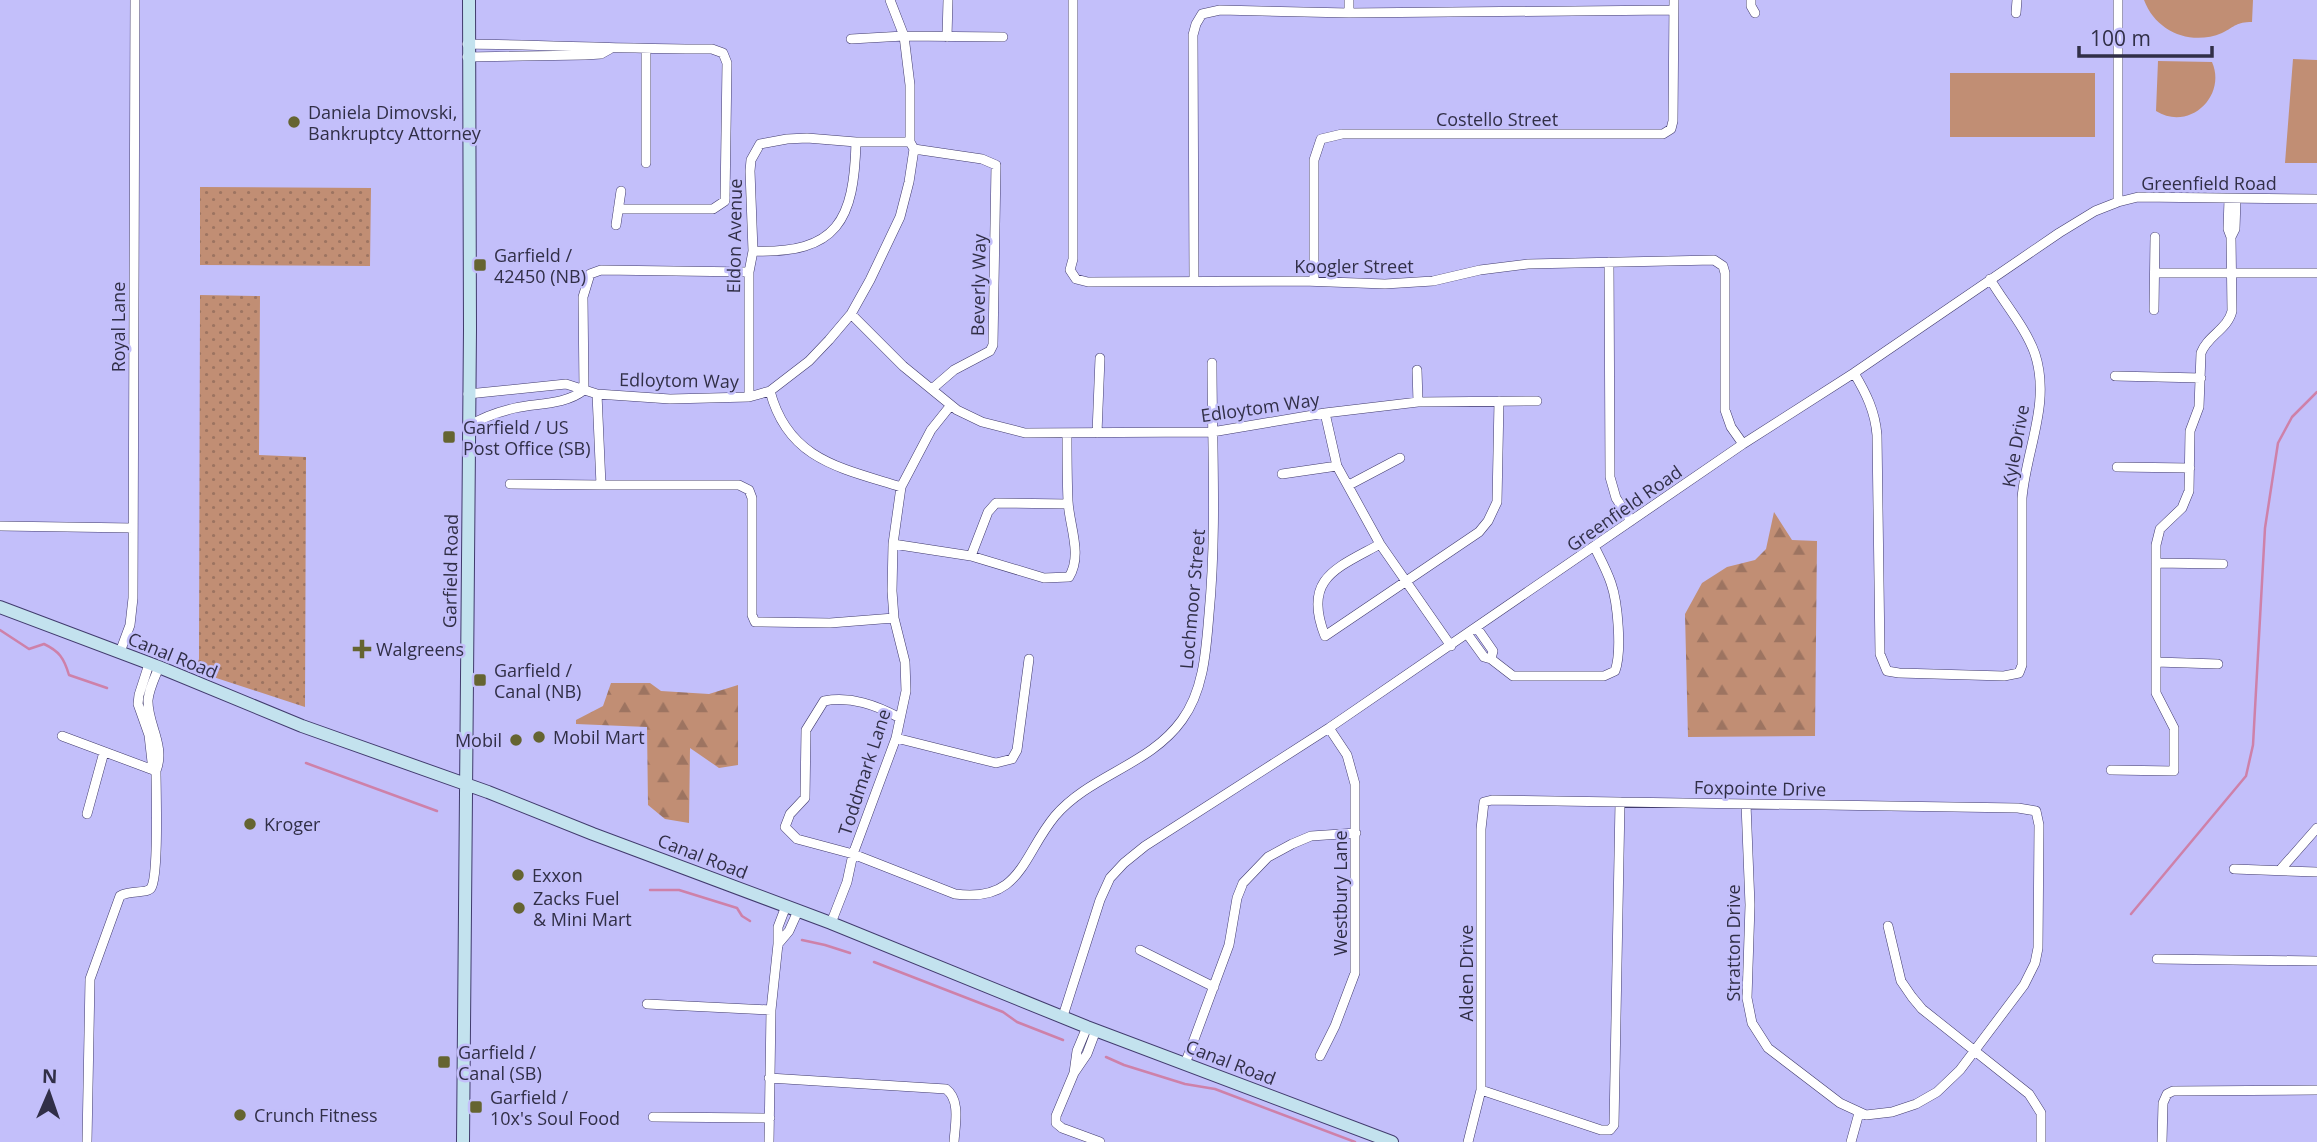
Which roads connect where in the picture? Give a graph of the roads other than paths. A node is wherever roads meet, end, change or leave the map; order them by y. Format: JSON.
{"nodes":[{"id":1,"x":135,"y":0,"type":"edge"},
{"id":2,"x":469,"y":0,"type":"edge"},
{"id":3,"x":890,"y":0,"type":"edge"},
{"id":4,"x":948,"y":0,"type":"edge"},
{"id":5,"x":1073,"y":0,"type":"edge"},
{"id":6,"x":1349,"y":0,"type":"edge"},
{"id":7,"x":1751,"y":0,"type":"edge"},
{"id":8,"x":2017,"y":0,"type":"edge"},
{"id":9,"x":2118,"y":0,"type":"edge"},
{"id":10,"x":1674,"y":5,"type":"edge"},
{"id":11,"x":1349,"y":12,"type":"junction"},
{"id":12,"x":1755,"y":13,"type":"dead end"},
{"id":13,"x":2016,"y":13,"type":"dead end"},
{"id":14,"x":904,"y":36,"type":"junction"},
{"id":15,"x":947,"y":37,"type":"junction"},
{"id":16,"x":1003,"y":37,"type":"dead end"},
{"id":17,"x":851,"y":40,"type":"dead end"},
{"id":18,"x":646,"y":49,"type":"junction"},
{"id":19,"x":467,"y":50,"type":"junction"},
{"id":20,"x":856,"y":142,"type":"junction"},
{"id":21,"x":912,"y":146,"type":"junction"},
{"id":22,"x":646,"y":163,"type":"dead end"},
{"id":23,"x":621,"y":191,"type":"dead end"},
{"id":24,"x":2233,"y":199,"type":"junction"},
{"id":25,"x":2317,"y":199,"type":"edge"},
{"id":26,"x":2118,"y":202,"type":"junction"},
{"id":27,"x":618,"y":209,"type":"junction"},
{"id":28,"x":616,"y":225,"type":"dead end"},
{"id":29,"x":2155,"y":237,"type":"dead end"},
{"id":30,"x":753,"y":251,"type":"junction"},
{"id":31,"x":1609,"y":262,"type":"junction"},
{"id":32,"x":749,"y":272,"type":"junction"},
{"id":33,"x":2155,"y":273,"type":"junction"},
{"id":34,"x":2232,"y":273,"type":"junction"},
{"id":35,"x":2317,"y":273,"type":"edge"},
{"id":36,"x":1990,"y":279,"type":"junction"},
{"id":37,"x":1194,"y":281,"type":"junction"},
{"id":38,"x":1314,"y":281,"type":"junction"},
{"id":39,"x":2154,"y":310,"type":"dead end"},
{"id":40,"x":851,"y":314,"type":"junction"},
{"id":41,"x":1100,"y":358,"type":"dead end"},
{"id":42,"x":1212,"y":363,"type":"dead end"},
{"id":43,"x":1417,"y":370,"type":"dead end"},
{"id":44,"x":1854,"y":373,"type":"junction"},
{"id":45,"x":2115,"y":376,"type":"dead end"},
{"id":46,"x":2201,"y":378,"type":"junction"},
{"id":47,"x":932,"y":389,"type":"junction"},
{"id":48,"x":584,"y":390,"type":"junction"},
{"id":49,"x":770,"y":391,"type":"junction"},
{"id":50,"x":468,"y":394,"type":"junction"},
{"id":51,"x":597,"y":394,"type":"junction"},
{"id":52,"x":749,"y":397,"type":"junction"},
{"id":53,"x":1499,"y":401,"type":"junction"},
{"id":54,"x":1537,"y":401,"type":"dead end"},
{"id":55,"x":1418,"y":402,"type":"junction"},
{"id":56,"x":951,"y":405,"type":"junction"},
{"id":57,"x":1325,"y":413,"type":"junction"},
{"id":58,"x":469,"y":426,"type":"junction"},
{"id":59,"x":1212,"y":432,"type":"junction"},
{"id":60,"x":1097,"y":433,"type":"junction"},
{"id":61,"x":1067,"y":435,"type":"junction"},
{"id":62,"x":1744,"y":444,"type":"junction"},
{"id":63,"x":1399,"y":458,"type":"dead end"},
{"id":64,"x":1337,"y":466,"type":"junction"},
{"id":65,"x":2117,"y":467,"type":"dead end"},
{"id":66,"x":2190,"y":468,"type":"junction"},
{"id":67,"x":1282,"y":474,"type":"dead end"},
{"id":68,"x":510,"y":484,"type":"dead end"},
{"id":69,"x":601,"y":485,"type":"junction"},
{"id":70,"x":1349,"y":485,"type":"junction"},
{"id":71,"x":901,"y":487,"type":"junction"},
{"id":72,"x":1068,"y":504,"type":"junction"},
{"id":73,"x":1631,"y":522,"type":"junction"},
{"id":74,"x":0,"y":526,"type":"edge"},
{"id":75,"x":133,"y":528,"type":"junction"},
{"id":76,"x":893,"y":544,"type":"junction"},
{"id":77,"x":1380,"y":544,"type":"junction"},
{"id":78,"x":1595,"y":548,"type":"junction"},
{"id":79,"x":971,"y":556,"type":"junction"},
{"id":80,"x":2155,"y":563,"type":"junction"},
{"id":81,"x":2223,"y":564,"type":"dead end"},
{"id":82,"x":1406,"y":583,"type":"junction"},
{"id":83,"x":0,"y":607,"type":"edge"},
{"id":84,"x":894,"y":618,"type":"junction"},
{"id":85,"x":1477,"y":628,"type":"junction"},
{"id":86,"x":1468,"y":635,"type":"junction"},
{"id":87,"x":1451,"y":646,"type":"junction"},
{"id":88,"x":120,"y":652,"type":"junction"},
{"id":89,"x":1029,"y":659,"type":"dead end"},
{"id":90,"x":1491,"y":659,"type":"junction"},
{"id":91,"x":2156,"y":662,"type":"junction"},
{"id":92,"x":2218,"y":664,"type":"dead end"},
{"id":93,"x":154,"y":666,"type":"junction"},
{"id":94,"x":900,"y":718,"type":"junction"},
{"id":95,"x":1329,"y":729,"type":"junction"},
{"id":96,"x":62,"y":736,"type":"dead end"},
{"id":97,"x":896,"y":738,"type":"junction"},
{"id":98,"x":104,"y":752,"type":"junction"},
{"id":99,"x":2111,"y":770,"type":"dead end"},
{"id":100,"x":156,"y":771,"type":"junction"},
{"id":101,"x":466,"y":785,"type":"junction"},
{"id":102,"x":1484,"y":802,"type":"joint"},
{"id":103,"x":1620,"y":802,"type":"junction"},
{"id":104,"x":1746,"y":804,"type":"junction"},
{"id":105,"x":87,"y":814,"type":"dead end"},
{"id":106,"x":2317,"y":828,"type":"edge"},
{"id":107,"x":1356,"y":833,"type":"junction"},
{"id":108,"x":853,"y":854,"type":"junction"},
{"id":109,"x":2234,"y":870,"type":"dead end"},
{"id":110,"x":2280,"y":870,"type":"junction"},
{"id":111,"x":2317,"y":872,"type":"edge"},
{"id":112,"x":792,"y":908,"type":"junction"},
{"id":113,"x":831,"y":923,"type":"junction"},
{"id":114,"x":1888,"y":926,"type":"dead end"},
{"id":115,"x":1140,"y":950,"type":"dead end"},
{"id":116,"x":2157,"y":959,"type":"dead end"},
{"id":117,"x":2317,"y":961,"type":"edge"},
{"id":118,"x":1214,"y":988,"type":"junction"},
{"id":119,"x":647,"y":1004,"type":"dead end"},
{"id":120,"x":771,"y":1010,"type":"junction"},
{"id":121,"x":1063,"y":1016,"type":"junction"},
{"id":122,"x":1091,"y":1028,"type":"junction"},
{"id":123,"x":1975,"y":1052,"type":"junction"},
{"id":124,"x":1320,"y":1056,"type":"dead end"},
{"id":125,"x":1185,"y":1064,"type":"junction"},
{"id":126,"x":769,"y":1078,"type":"junction"},
{"id":127,"x":1481,"y":1090,"type":"junction"},
{"id":128,"x":2317,"y":1090,"type":"edge"},
{"id":129,"x":1860,"y":1113,"type":"junction"},
{"id":130,"x":653,"y":1117,"type":"dead end"},
{"id":131,"x":770,"y":1118,"type":"junction"},
{"id":132,"x":87,"y":1142,"type":"edge"},
{"id":133,"x":463,"y":1142,"type":"edge"},
{"id":134,"x":769,"y":1142,"type":"edge"},
{"id":135,"x":954,"y":1142,"type":"edge"},
{"id":136,"x":1100,"y":1142,"type":"edge"},
{"id":137,"x":1392,"y":1142,"type":"edge"},
{"id":138,"x":1468,"y":1142,"type":"edge"},
{"id":139,"x":1852,"y":1142,"type":"edge"},
{"id":140,"x":2041,"y":1142,"type":"edge"},
{"id":141,"x":2162,"y":1142,"type":"edge"}],
"edges":[{"from":1,"to":75,"type":"street","name":"Royal Lane"},
{"from":2,"to":19,"type":"street","name":"Garfield Road"},
{"from":3,"to":14,"type":"street"},
{"from":4,"to":15,"type":"street"},
{"from":5,"to":37,"type":"street","name":"Koogler Street"},
{"from":6,"to":11,"type":"street"},
{"from":7,"to":12,"type":"street"},
{"from":8,"to":13,"type":"street"},
{"from":9,"to":26,"type":"street"},
{"from":10,"to":11,"type":"street"},
{"from":10,"to":38,"type":"street","name":"Costello Street"},
{"from":11,"to":37,"type":"street"},
{"from":14,"to":15,"type":"street"},
{"from":14,"to":17,"type":"street"},
{"from":14,"to":21,"type":"street"},
{"from":15,"to":16,"type":"street"},
{"from":18,"to":19,"type":"street"},
{"from":18,"to":22,"type":"street"},
{"from":18,"to":27,"type":"street"},
{"from":19,"to":50,"type":"street","name":"Garfield Road"},
{"from":20,"to":21,"type":"street","name":"Eldon Avenue"},
{"from":20,"to":30,"type":"street"},
{"from":20,"to":30,"type":"street","name":"Eldon Avenue"},
{"from":21,"to":40,"type":"street"},
{"from":21,"to":47,"type":"street","name":"Beverly Way"},
{"from":23,"to":27,"type":"street"},
{"from":24,"to":25,"type":"street","name":"Greenfield Road"},
{"from":24,"to":26,"type":"street","name":"Greenfield Road"},
{"from":24,"to":34,"type":"street"},
{"from":26,"to":36,"type":"street","name":"Greenfield Road"},
{"from":27,"to":28,"type":"street"},
{"from":29,"to":33,"type":"street"},
{"from":30,"to":32,"type":"street","name":"Eldon Avenue"},
{"from":31,"to":38,"type":"street","name":"Koogler Street"},
{"from":31,"to":62,"type":"street","name":"Koogler Street"},
{"from":31,"to":73,"type":"street"},
{"from":32,"to":48,"type":"street"},
{"from":32,"to":52,"type":"street","name":"Eldon Avenue"},
{"from":33,"to":34,"type":"street"},
{"from":33,"to":39,"type":"street"},
{"from":34,"to":35,"type":"street"},
{"from":34,"to":46,"type":"street"},
{"from":36,"to":44,"type":"street","name":"Greenfield Road"},
{"from":36,"to":44,"type":"street","name":"Kyle Drive"},
{"from":37,"to":38,"type":"street","name":"Koogler Street"},
{"from":40,"to":47,"type":"street"},
{"from":40,"to":49,"type":"street"},
{"from":41,"to":60,"type":"street"},
{"from":42,"to":59,"type":"street","name":"Lochmoor Street"},
{"from":43,"to":55,"type":"street"},
{"from":44,"to":62,"type":"street","name":"Greenfield Road"},
{"from":45,"to":46,"type":"street"},
{"from":46,"to":66,"type":"street"},
{"from":47,"to":56,"type":"street","name":"Edloytom Way"},
{"from":48,"to":50,"type":"street","name":"Edloytom Way"},
{"from":48,"to":51,"type":"street","name":"Edloytom Way"},
{"from":48,"to":58,"type":"street"},
{"from":49,"to":52,"type":"street","name":"Edloytom Way"},
{"from":49,"to":71,"type":"street"},
{"from":50,"to":58,"type":"street","name":"Garfield Road"},
{"from":51,"to":52,"type":"street","name":"Edloytom Way"},
{"from":51,"to":69,"type":"street"},
{"from":53,"to":54,"type":"street","name":"Edloytom Way"},
{"from":53,"to":55,"type":"street","name":"Edloytom Way"},
{"from":53,"to":82,"type":"street"},
{"from":55,"to":57,"type":"street","name":"Edloytom Way"},
{"from":56,"to":61,"type":"street","name":"Edloytom Way"},
{"from":56,"to":71,"type":"street"},
{"from":57,"to":59,"type":"street","name":"Edloytom Way"},
{"from":57,"to":64,"type":"street"},
{"from":58,"to":101,"type":"street","name":"Garfield Road"},
{"from":59,"to":60,"type":"street","name":"Edloytom Way"},
{"from":59,"to":108,"type":"street","name":"Lochmoor Street"},
{"from":60,"to":61,"type":"street","name":"Edloytom Way"},
{"from":61,"to":72,"type":"street"},
{"from":62,"to":73,"type":"street","name":"Greenfield Road"},
{"from":63,"to":70,"type":"street"},
{"from":64,"to":67,"type":"street"},
{"from":64,"to":70,"type":"street"},
{"from":65,"to":66,"type":"street"},
{"from":66,"to":80,"type":"street"},
{"from":68,"to":69,"type":"street"},
{"from":69,"to":84,"type":"street"},
{"from":70,"to":77,"type":"street"},
{"from":71,"to":76,"type":"street"},
{"from":72,"to":79,"type":"street"},
{"from":72,"to":79,"type":"street"},
{"from":73,"to":78,"type":"street","name":"Greenfield Road"},
{"from":74,"to":75,"type":"street"},
{"from":75,"to":88,"type":"street","name":"Royal Lane"},
{"from":76,"to":79,"type":"street"},
{"from":76,"to":84,"type":"street","name":"Toddmark Lane"},
{"from":77,"to":82,"type":"street"},
{"from":77,"to":82,"type":"street"},
{"from":78,"to":85,"type":"street","name":"Greenfield Road"},
{"from":78,"to":90,"type":"street"},
{"from":80,"to":81,"type":"street"},
{"from":80,"to":91,"type":"street"},
{"from":82,"to":87,"type":"street"},
{"from":83,"to":88,"type":"street","name":"Canal Road"},
{"from":84,"to":94,"type":"street","name":"Toddmark Lane"},
{"from":85,"to":86,"type":"street","name":"Greenfield Road"},
{"from":85,"to":90,"type":"street"},
{"from":86,"to":87,"type":"street","name":"Greenfield Road"},
{"from":86,"to":90,"type":"street"},
{"from":87,"to":95,"type":"street","name":"Greenfield Road"},
{"from":88,"to":93,"type":"street","name":"Canal Road"},
{"from":89,"to":97,"type":"street"},
{"from":91,"to":92,"type":"street"},
{"from":91,"to":99,"type":"street"},
{"from":93,"to":100,"type":"street"},
{"from":93,"to":101,"type":"street","name":"Canal Road"},
{"from":94,"to":97,"type":"street","name":"Toddmark Lane"},
{"from":94,"to":108,"type":"street","name":"Lochmoor Street"},
{"from":95,"to":107,"type":"street","name":"Westbury Lane"},
{"from":95,"to":121,"type":"street","name":"Greenfield Road"},
{"from":96,"to":98,"type":"street"},
{"from":97,"to":108,"type":"street","name":"Toddmark Lane"},
{"from":98,"to":100,"type":"street"},
{"from":98,"to":105,"type":"street"},
{"from":100,"to":132,"type":"street"},
{"from":101,"to":112,"type":"street","name":"Canal Road"},
{"from":101,"to":133,"type":"street","name":"Garfield Road"},
{"from":102,"to":103,"type":"street","name":"Foxpointe Drive"},
{"from":102,"to":127,"type":"street","name":"Alden Drive"},
{"from":103,"to":104,"type":"street","name":"Foxpointe Drive"},
{"from":103,"to":127,"type":"street"},
{"from":104,"to":123,"type":"street","name":"Foxpointe Drive"},
{"from":104,"to":129,"type":"street","name":"Stratton Drive"},
{"from":106,"to":110,"type":"street"},
{"from":107,"to":118,"type":"street"},
{"from":107,"to":124,"type":"street","name":"Westbury Lane"},
{"from":108,"to":113,"type":"street","name":"Toddmark Lane"},
{"from":109,"to":110,"type":"street"},
{"from":110,"to":111,"type":"street"},
{"from":112,"to":113,"type":"street","name":"Canal Road"},
{"from":112,"to":120,"type":"street"},
{"from":113,"to":121,"type":"street","name":"Canal Road"},
{"from":114,"to":123,"type":"street"},
{"from":115,"to":118,"type":"street"},
{"from":116,"to":117,"type":"street"},
{"from":118,"to":125,"type":"street"},
{"from":119,"to":120,"type":"street"},
{"from":120,"to":126,"type":"street"},
{"from":121,"to":122,"type":"street","name":"Canal Road"},
{"from":122,"to":125,"type":"street","name":"Canal Road"},
{"from":122,"to":136,"type":"street"},
{"from":123,"to":129,"type":"street"},
{"from":123,"to":140,"type":"street"},
{"from":125,"to":137,"type":"street","name":"Canal Road"},
{"from":126,"to":131,"type":"street"},
{"from":126,"to":135,"type":"street"},
{"from":127,"to":138,"type":"street","name":"Alden Drive"},
{"from":128,"to":141,"type":"street"},
{"from":129,"to":139,"type":"street"},
{"from":130,"to":131,"type":"street"},
{"from":131,"to":134,"type":"street"}]}
